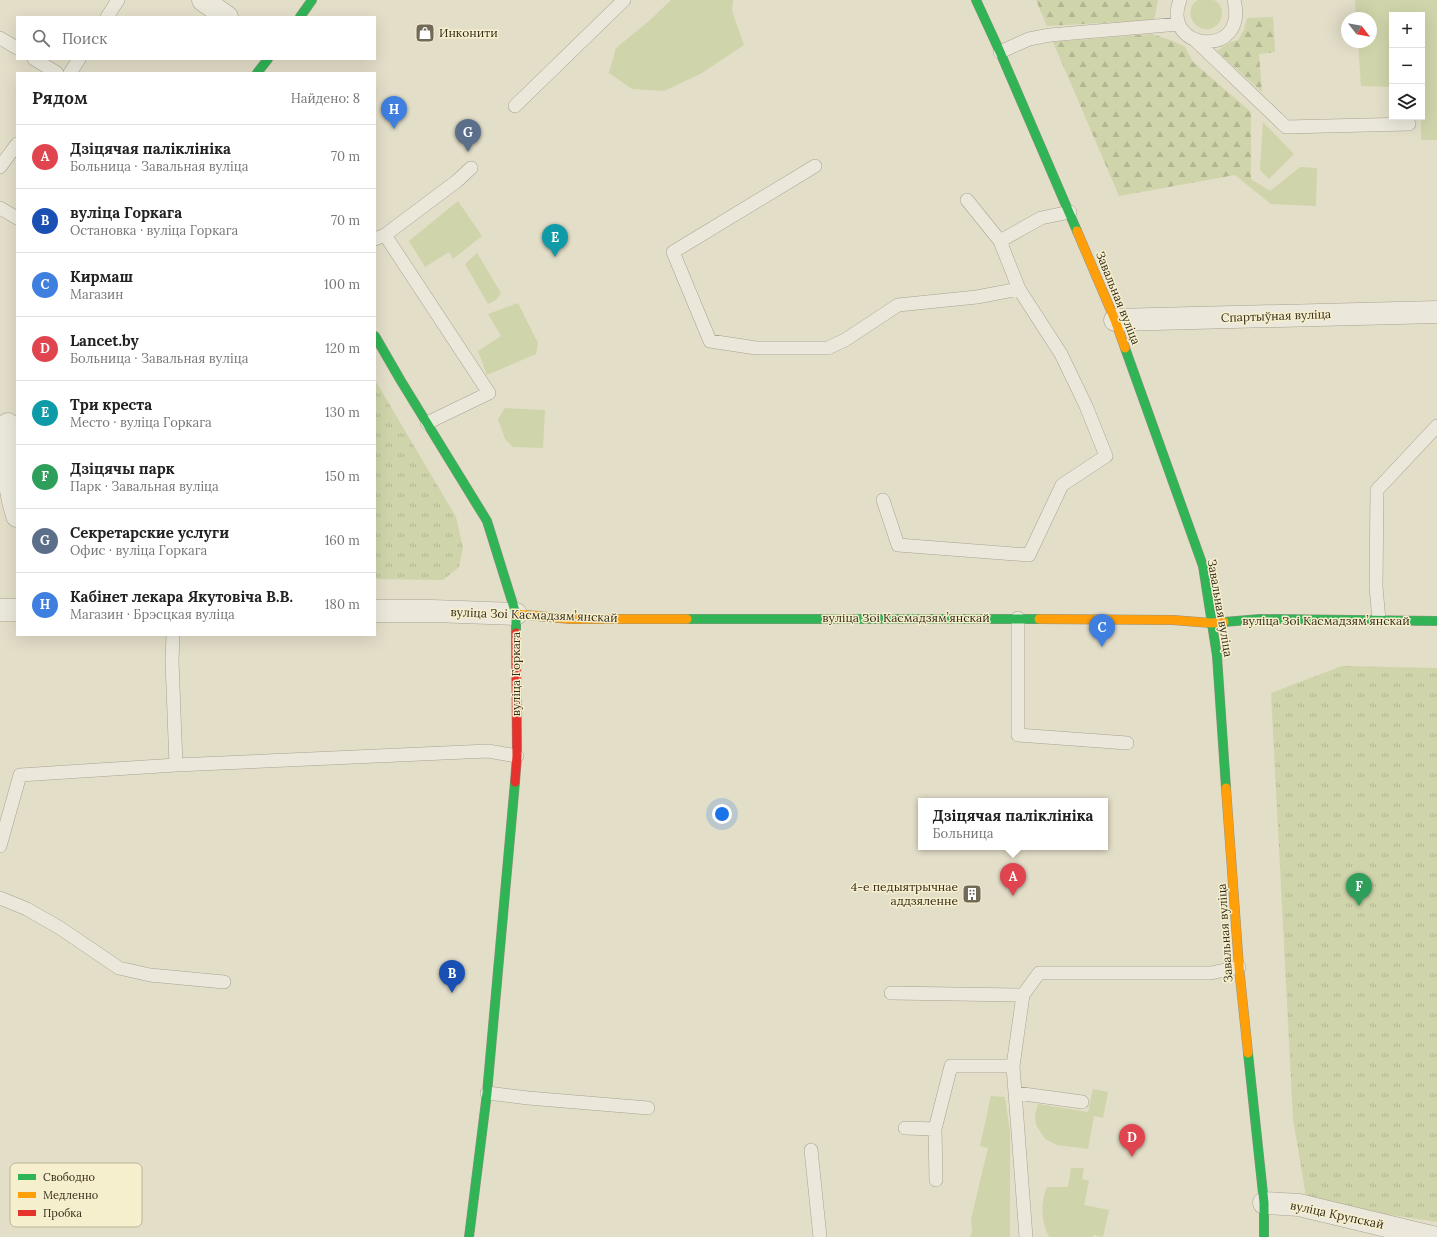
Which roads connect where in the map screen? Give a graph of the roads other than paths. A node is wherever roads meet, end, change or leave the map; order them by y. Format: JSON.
{"nodes":[{"id":1,"x":118,"y":0,"type":"edge"},
{"id":2,"x":203,"y":0,"type":"edge"},
{"id":3,"x":312,"y":0,"type":"edge"},
{"id":4,"x":624,"y":0,"type":"edge"},
{"id":5,"x":976,"y":0,"type":"edge"},
{"id":6,"x":1180,"y":0,"type":"edge"},
{"id":7,"x":1234,"y":0,"type":"edge"},
{"id":8,"x":108,"y":16,"type":"edge"},
{"id":9,"x":226,"y":16,"type":"edge"},
{"id":10,"x":301,"y":16,"type":"edge"},
{"id":11,"x":1179,"y":24,"type":"junction"},
{"id":12,"x":0,"y":38,"type":"edge"},
{"id":13,"x":1196,"y":41,"type":"junction"},
{"id":14,"x":16,"y":47,"type":"edge"},
{"id":15,"x":1000,"y":52,"type":"junction"},
{"id":16,"x":36,"y":60,"type":"edge"},
{"id":17,"x":78,"y":60,"type":"edge"},
{"id":18,"x":267,"y":60,"type":"edge"},
{"id":19,"x":55,"y":72,"type":"edge"},
{"id":20,"x":71,"y":72,"type":"edge"},
{"id":21,"x":257,"y":72,"type":"edge"},
{"id":22,"x":515,"y":106,"type":"dead end"},
{"id":23,"x":1409,"y":124,"type":"dead end"},
{"id":24,"x":16,"y":145,"type":"edge"},
{"id":25,"x":0,"y":166,"type":"edge"},
{"id":26,"x":815,"y":166,"type":"dead end"},
{"id":27,"x":471,"y":168,"type":"dead end"},
{"id":28,"x":967,"y":200,"type":"dead end"},
{"id":29,"x":0,"y":208,"type":"edge"},
{"id":30,"x":1070,"y":212,"type":"junction"},
{"id":31,"x":16,"y":217,"type":"edge"},
{"id":32,"x":380,"y":237,"type":"edge"},
{"id":33,"x":1000,"y":240,"type":"junction"},
{"id":34,"x":1019,"y":289,"type":"junction"},
{"id":35,"x":1437,"y":312,"type":"edge"},
{"id":36,"x":1115,"y":320,"type":"junction"},
{"id":37,"x":376,"y":338,"type":"edge"},
{"id":38,"x":427,"y":423,"type":"junction"},
{"id":39,"x":8,"y":424,"type":"edge"},
{"id":40,"x":1437,"y":426,"type":"edge"},
{"id":41,"x":883,"y":500,"type":"dead end"},
{"id":42,"x":16,"y":513,"type":"edge"},
{"id":43,"x":0,"y":610,"type":"edge"},
{"id":44,"x":16,"y":610,"type":"edge"},
{"id":45,"x":376,"y":611,"type":"edge"},
{"id":46,"x":516,"y":614,"type":"junction"},
{"id":47,"x":1018,"y":618,"type":"junction"},
{"id":48,"x":1379,"y":620,"type":"junction"},
{"id":49,"x":1437,"y":621,"type":"edge"},
{"id":50,"x":1211,"y":623,"type":"junction"},
{"id":51,"x":173,"y":636,"type":"edge"},
{"id":52,"x":1127,"y":743,"type":"dead end"},
{"id":53,"x":516,"y":756,"type":"junction"},
{"id":54,"x":176,"y":765,"type":"junction"},
{"id":55,"x":0,"y":846,"type":"edge"},
{"id":56,"x":0,"y":898,"type":"edge"},
{"id":57,"x":1239,"y":967,"type":"junction"},
{"id":58,"x":224,"y":982,"type":"dead end"},
{"id":59,"x":891,"y":993,"type":"dead end"},
{"id":60,"x":1023,"y":995,"type":"junction"},
{"id":61,"x":1013,"y":1066,"type":"junction"},
{"id":62,"x":487,"y":1093,"type":"junction"},
{"id":63,"x":1016,"y":1093,"type":"junction"},
{"id":64,"x":1082,"y":1102,"type":"dead end"},
{"id":65,"x":648,"y":1108,"type":"dead end"},
{"id":66,"x":905,"y":1128,"type":"dead end"},
{"id":67,"x":935,"y":1129,"type":"junction"},
{"id":68,"x":811,"y":1150,"type":"dead end"},
{"id":69,"x":936,"y":1180,"type":"dead end"},
{"id":70,"x":1264,"y":1203,"type":"junction"},
{"id":71,"x":469,"y":1237,"type":"edge"},
{"id":72,"x":820,"y":1237,"type":"edge"},
{"id":73,"x":1026,"y":1237,"type":"edge"},
{"id":74,"x":1264,"y":1237,"type":"edge"},
{"id":75,"x":1432,"y":1237,"type":"edge"}],
"edges":[{"from":1,"to":8,"type":"lane"},
{"from":2,"to":9,"type":"street"},
{"from":3,"to":10,"type":"main road"},
{"from":4,"to":22,"type":"lane"},
{"from":5,"to":15,"type":"main road","name":"Завальная вуліца"},
{"from":6,"to":11,"type":"lane"},
{"from":7,"to":13,"type":"lane"},
{"from":11,"to":13,"type":"lane"},
{"from":11,"to":15,"type":"lane"},
{"from":12,"to":14,"type":"lane"},
{"from":13,"to":23,"type":"lane"},
{"from":15,"to":30,"type":"main road","name":"Завальная вуліца"},
{"from":16,"to":19,"type":"lane"},
{"from":17,"to":20,"type":"lane"},
{"from":18,"to":21,"type":"main road"},
{"from":24,"to":25,"type":"lane"},
{"from":26,"to":34,"type":"lane"},
{"from":27,"to":32,"type":"lane"},
{"from":28,"to":33,"type":"lane"},
{"from":29,"to":31,"type":"lane"},
{"from":30,"to":33,"type":"lane"},
{"from":30,"to":36,"type":"main road","name":"Завальная вуліца"},
{"from":32,"to":38,"type":"lane"},
{"from":33,"to":34,"type":"lane"},
{"from":34,"to":41,"type":"lane"},
{"from":35,"to":36,"type":"street","name":"Спартыўная вуліца"},
{"from":36,"to":50,"type":"main road","name":"Завальная вуліца"},
{"from":37,"to":38,"type":"main road","name":"вуліца Горкага"},
{"from":38,"to":46,"type":"main road","name":"вуліца Горкага"},
{"from":39,"to":42,"type":"street"},
{"from":40,"to":48,"type":"lane"},
{"from":43,"to":44,"type":"street"},
{"from":45,"to":46,"type":"street","name":"вуліца Зоі Касмадзямʼянскай"},
{"from":46,"to":47,"type":"main road","name":"вуліца Зоі Касмадзямʼянскай"},
{"from":46,"to":53,"type":"main road","name":"вуліца Горкага"},
{"from":47,"to":50,"type":"main road","name":"вуліца Зоі Касмадзямʼянскай"},
{"from":47,"to":52,"type":"lane"},
{"from":48,"to":49,"type":"main road","name":"вуліца Зоі Касмадзямʼянскай"},
{"from":48,"to":50,"type":"main road","name":"вуліца Зоі Касмадзямʼянскай"},
{"from":50,"to":57,"type":"main road","name":"Завальная вуліца"},
{"from":51,"to":54,"type":"lane"},
{"from":53,"to":54,"type":"lane"},
{"from":53,"to":62,"type":"main road","name":"вуліца Горкага"},
{"from":54,"to":55,"type":"lane"},
{"from":56,"to":58,"type":"lane"},
{"from":57,"to":60,"type":"lane"},
{"from":57,"to":70,"type":"main road","name":"Завальная вуліца"},
{"from":59,"to":60,"type":"lane"},
{"from":60,"to":61,"type":"lane"},
{"from":61,"to":63,"type":"lane"},
{"from":61,"to":67,"type":"lane"},
{"from":62,"to":65,"type":"lane"},
{"from":62,"to":71,"type":"main road","name":"вуліца Горкага"},
{"from":63,"to":64,"type":"lane"},
{"from":63,"to":73,"type":"lane"},
{"from":66,"to":67,"type":"lane"},
{"from":67,"to":69,"type":"lane"},
{"from":68,"to":72,"type":"lane"},
{"from":70,"to":74,"type":"main road","name":"Завальная вуліца"},
{"from":70,"to":75,"type":"street","name":"вуліца Крупскай"}]}
